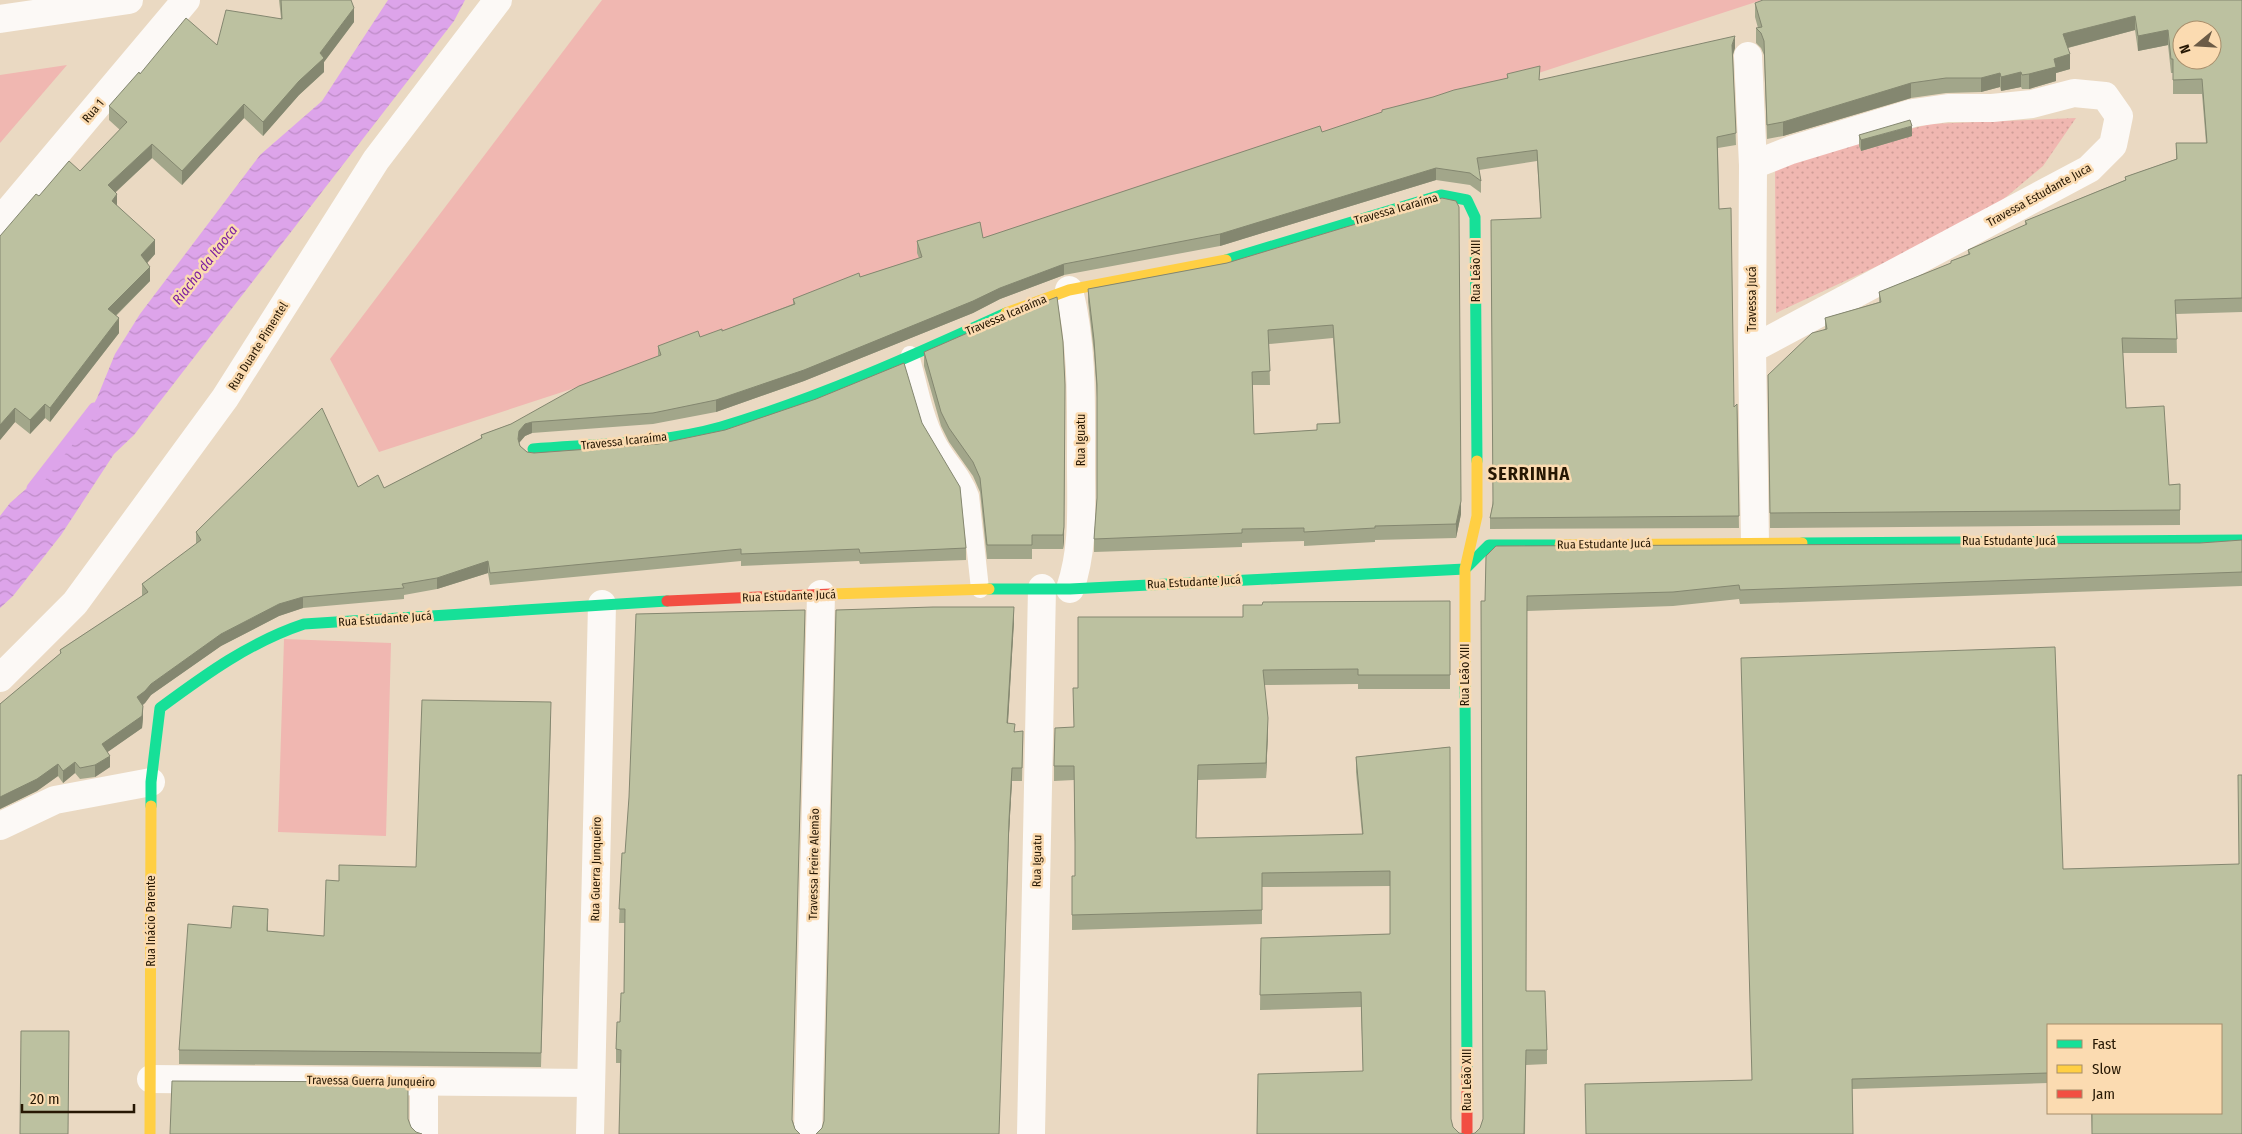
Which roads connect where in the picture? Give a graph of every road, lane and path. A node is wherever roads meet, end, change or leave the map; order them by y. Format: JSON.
{"nodes":[{"id":1,"x":129,"y":0,"type":"edge"},
{"id":2,"x":186,"y":0,"type":"edge"},
{"id":3,"x":498,"y":0,"type":"edge"},
{"id":4,"x":0,"y":19,"type":"edge"},
{"id":5,"x":1748,"y":56,"type":"dead end"},
{"id":6,"x":1753,"y":165,"type":"junction"},
{"id":7,"x":1475,"y":216,"type":"joint"},
{"id":8,"x":0,"y":221,"type":"edge"},
{"id":9,"x":1069,"y":290,"type":"junction"},
{"id":10,"x":1752,"y":349,"type":"junction"},
{"id":11,"x":910,"y":356,"type":"junction"},
{"id":12,"x":533,"y":449,"type":"dead end"},
{"id":13,"x":2242,"y":540,"type":"edge"},
{"id":14,"x":1755,"y":543,"type":"junction"},
{"id":15,"x":1465,"y":569,"type":"junction"},
{"id":16,"x":1042,"y":588,"type":"junction"},
{"id":17,"x":980,"y":589,"type":"junction"},
{"id":18,"x":1070,"y":589,"type":"junction"},
{"id":19,"x":821,"y":594,"type":"junction"},
{"id":20,"x":602,"y":604,"type":"junction"},
{"id":21,"x":0,"y":678,"type":"edge"},
{"id":22,"x":160,"y":708,"type":"joint"},
{"id":23,"x":151,"y":782,"type":"junction"},
{"id":24,"x":0,"y":826,"type":"edge"},
{"id":25,"x":151,"y":1079,"type":"junction"},
{"id":26,"x":424,"y":1082,"type":"junction"},
{"id":27,"x":591,"y":1083,"type":"junction"},
{"id":28,"x":150,"y":1134,"type":"edge"},
{"id":29,"x":424,"y":1134,"type":"edge"},
{"id":30,"x":590,"y":1134,"type":"edge"},
{"id":31,"x":808,"y":1134,"type":"edge"},
{"id":32,"x":1031,"y":1134,"type":"edge"},
{"id":33,"x":1467,"y":1134,"type":"edge"}],
"edges":[{"from":1,"to":4,"type":"street"},
{"from":2,"to":8,"type":"street","name":"Rua 1"},
{"from":3,"to":21,"type":"street","name":"Rua Duarte Pimentel"},
{"from":5,"to":6,"type":"street","name":"Travessa Jucá"},
{"from":6,"to":10,"type":"street","name":"Travessa Jucá"},
{"from":6,"to":10,"type":"street","name":"Travessa Estudante Juca"},
{"from":7,"to":9,"type":"street","name":"Travessa Icaraíma"},
{"from":7,"to":15,"type":"street","name":"Rua Leão XIII"},
{"from":9,"to":11,"type":"street","name":"Travessa Icaraíma"},
{"from":9,"to":18,"type":"street","name":"Rua Iguatu"},
{"from":10,"to":14,"type":"street","name":"Travessa Jucá"},
{"from":11,"to":12,"type":"street","name":"Travessa Icaraíma"},
{"from":11,"to":17,"type":"lane"},
{"from":13,"to":14,"type":"street","name":"Rua Estudante Jucá"},
{"from":14,"to":15,"type":"street","name":"Rua Estudante Jucá"},
{"from":15,"to":18,"type":"street","name":"Rua Estudante Jucá"},
{"from":15,"to":33,"type":"street","name":"Rua Leão XIII"},
{"from":16,"to":17,"type":"street","name":"Rua Estudante Jucá"},
{"from":16,"to":18,"type":"street","name":"Rua Estudante Jucá"},
{"from":16,"to":32,"type":"street","name":"Rua Iguatu"},
{"from":17,"to":19,"type":"street","name":"Rua Estudante Jucá"},
{"from":19,"to":20,"type":"street","name":"Rua Estudante Jucá"},
{"from":19,"to":31,"type":"street","name":"Travessa Freire Alemão"},
{"from":20,"to":22,"type":"street","name":"Rua Estudante Jucá"},
{"from":20,"to":27,"type":"street","name":"Rua Guerra Junqueiro"},
{"from":22,"to":23,"type":"street","name":"Rua Inácio Parente"},
{"from":23,"to":24,"type":"street"},
{"from":23,"to":25,"type":"street","name":"Rua Inácio Parente"},
{"from":25,"to":26,"type":"street","name":"Travessa Guerra Junqueiro"},
{"from":25,"to":28,"type":"street","name":"Rua Inácio Parente"},
{"from":26,"to":27,"type":"street","name":"Travessa Guerra Junqueiro"},
{"from":26,"to":29,"type":"street"},
{"from":27,"to":30,"type":"street","name":"Rua Guerra Junqueiro"}]}
